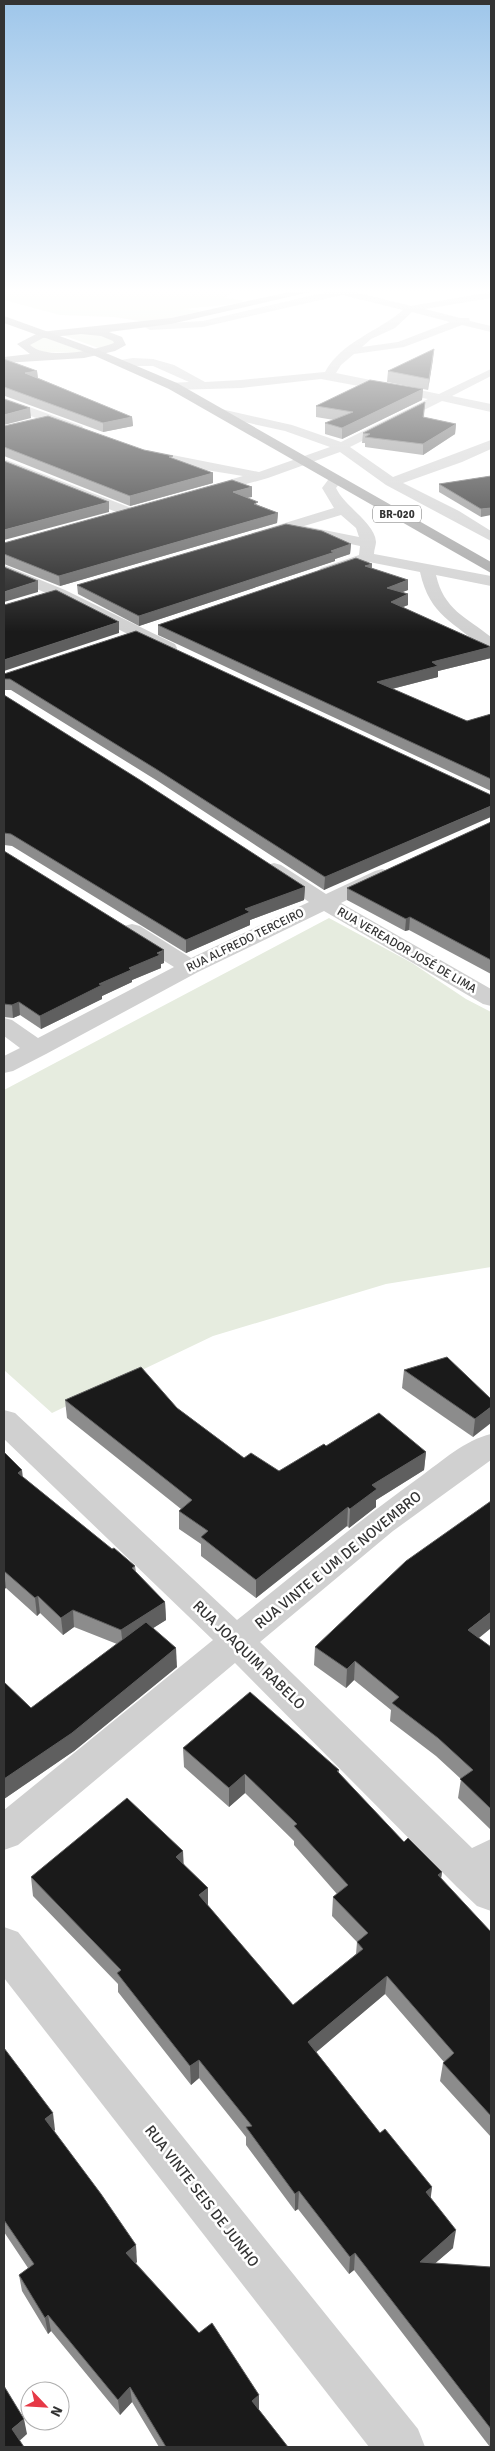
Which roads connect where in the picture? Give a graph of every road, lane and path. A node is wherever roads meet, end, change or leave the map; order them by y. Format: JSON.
{"nodes":[{"id":1,"x":8,"y":403,"type":"edge"},
{"id":2,"x":204,"y":403,"type":"edge"},
{"id":3,"x":426,"y":403,"type":"edge"},
{"id":4,"x":469,"y":403,"type":"edge"},
{"id":5,"x":491,"y":408,"type":"edge"},
{"id":6,"x":221,"y":413,"type":"junction"},
{"id":7,"x":49,"y":419,"type":"junction"},
{"id":8,"x":25,"y":425,"type":"edge"},
{"id":9,"x":95,"y":436,"type":"edge"},
{"id":10,"x":491,"y":444,"type":"edge"},
{"id":11,"x":341,"y":447,"type":"junction"},
{"id":12,"x":132,"y":448,"type":"edge"},
{"id":13,"x":457,"y":459,"type":"junction"},
{"id":14,"x":303,"y":460,"type":"junction"},
{"id":15,"x":5,"y":464,"type":"edge"},
{"id":16,"x":483,"y":464,"type":"dead end"},
{"id":17,"x":263,"y":475,"type":"junction"},
{"id":18,"x":336,"y":479,"type":"junction"},
{"id":19,"x":391,"y":482,"type":"junction"},
{"id":20,"x":186,"y":496,"type":"edge"},
{"id":21,"x":342,"y":510,"type":"junction"},
{"id":22,"x":110,"y":518,"type":"edge"},
{"id":23,"x":288,"y":528,"type":"junction"},
{"id":24,"x":491,"y":537,"type":"edge"},
{"id":25,"x":240,"y":541,"type":"edge"},
{"id":26,"x":368,"y":550,"type":"junction"},
{"id":27,"x":427,"y":568,"type":"junction"},
{"id":28,"x":4,"y":570,"type":"edge"},
{"id":29,"x":313,"y":576,"type":"edge"},
{"id":30,"x":490,"y":580,"type":"edge"},
{"id":31,"x":78,"y":587,"type":"edge"},
{"id":32,"x":59,"y":593,"type":"junction"},
{"id":33,"x":31,"y":601,"type":"edge"},
{"id":34,"x":158,"y":628,"type":"dead end"},
{"id":35,"x":140,"y":635,"type":"junction"},
{"id":36,"x":488,"y":636,"type":"edge"},
{"id":37,"x":122,"y":640,"type":"edge"},
{"id":38,"x":185,"y":656,"type":"edge"},
{"id":39,"x":259,"y":859,"type":"edge"},
{"id":40,"x":403,"y":865,"type":"edge"},
{"id":41,"x":323,"y":901,"type":"junction"},
{"id":42,"x":114,"y":920,"type":"edge"},
{"id":43,"x":190,"y":967,"type":"junction"},
{"id":44,"x":491,"y":999,"type":"edge"},
{"id":45,"x":4,"y":1025,"type":"edge"},
{"id":46,"x":37,"y":1049,"type":"junction"},
{"id":47,"x":4,"y":1066,"type":"edge"},
{"id":48,"x":4,"y":1421,"type":"edge"},
{"id":49,"x":491,"y":1445,"type":"edge"},
{"id":50,"x":238,"y":1642,"type":"junction"},
{"id":51,"x":4,"y":1833,"type":"edge"},
{"id":52,"x":484,"y":1875,"type":"edge"},
{"id":53,"x":4,"y":1946,"type":"edge"},
{"id":54,"x":400,"y":2447,"type":"edge"}],
"edges":[{"from":1,"to":7,"type":"street"},
{"from":2,"to":6,"type":"highway","number":"BR-020"},
{"from":3,"to":11,"type":"street"},
{"from":4,"to":5,"type":"street"},
{"from":6,"to":11,"type":"street"},
{"from":6,"to":14,"type":"highway","number":"BR-020"},
{"from":7,"to":8,"type":"street"},
{"from":7,"to":9,"type":"street"},
{"from":10,"to":13,"type":"street"},
{"from":11,"to":14,"type":"street"},
{"from":11,"to":19,"type":"street"},
{"from":12,"to":17,"type":"street"},
{"from":13,"to":16,"type":"street"},
{"from":13,"to":19,"type":"street"},
{"from":14,"to":17,"type":"street"},
{"from":14,"to":18,"type":"highway","number":"BR-020"},
{"from":15,"to":22,"type":"street"},
{"from":17,"to":20,"type":"street"},
{"from":18,"to":21,"type":"street"},
{"from":18,"to":30,"type":"highway","number":"BR-020"},
{"from":19,"to":24,"type":"street"},
{"from":21,"to":23,"type":"street"},
{"from":21,"to":26,"type":"street"},
{"from":23,"to":25,"type":"street"},
{"from":23,"to":26,"type":"street"},
{"from":26,"to":27,"type":"street"},
{"from":26,"to":29,"type":"street"},
{"from":27,"to":30,"type":"street"},
{"from":27,"to":36,"type":"street"},
{"from":28,"to":32,"type":"street"},
{"from":31,"to":32,"type":"street"},
{"from":32,"to":33,"type":"street"},
{"from":32,"to":35,"type":"street"},
{"from":34,"to":35,"type":"street"},
{"from":35,"to":37,"type":"street"},
{"from":35,"to":38,"type":"street"},
{"from":39,"to":41,"type":"street","name":"RUA VEREADOR JOSÉ DE LIMA"},
{"from":40,"to":41,"type":"street","name":"RUA ALFREDO TERCEIRO"},
{"from":41,"to":43,"type":"street","name":"RUA ALFREDO TERCEIRO"},
{"from":41,"to":44,"type":"street","name":"RUA VEREADOR JOSÉ DE LIMA"},
{"from":42,"to":43,"type":"street"},
{"from":43,"to":46,"type":"street","name":"RUA ALFREDO TERCEIRO"},
{"from":45,"to":46,"type":"street"},
{"from":46,"to":47,"type":"street","name":"RUA ALFREDO TERCEIRO"},
{"from":48,"to":50,"type":"street","name":"RUA JOAQUIM RABELO"},
{"from":49,"to":50,"type":"street","name":"RUA VINTE E UM DE NOVEMBRO"},
{"from":50,"to":51,"type":"street","name":"RUA VINTE E UM DE NOVEMBRO"},
{"from":50,"to":52,"type":"street","name":"RUA JOAQUIM RABELO"},
{"from":53,"to":54,"type":"street","name":"RUA VINTE SEIS DE JUNHO"}]}
